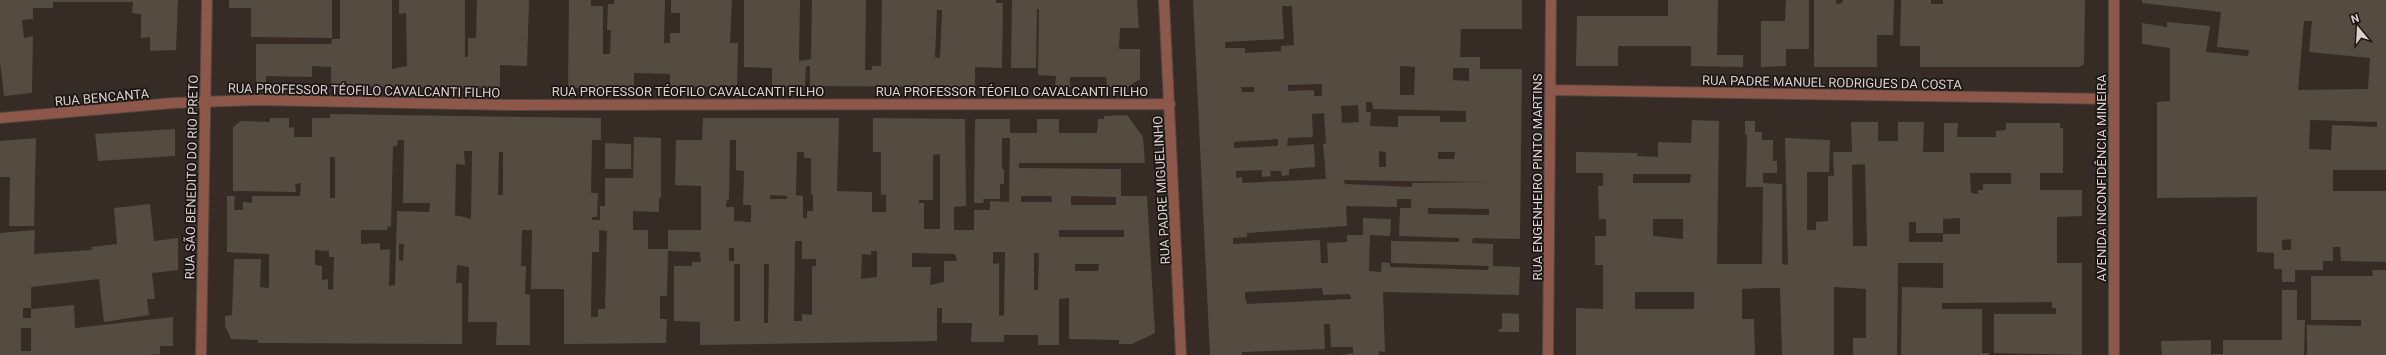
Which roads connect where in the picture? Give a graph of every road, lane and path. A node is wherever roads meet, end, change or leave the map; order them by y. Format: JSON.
{"nodes":[{"id":1,"x":207,"y":0,"type":"edge"},
{"id":2,"x":1164,"y":0,"type":"edge"},
{"id":3,"x":1550,"y":0,"type":"edge"},
{"id":4,"x":2114,"y":0,"type":"edge"},
{"id":5,"x":1550,"y":90,"type":"junction"},
{"id":6,"x":2114,"y":99,"type":"junction"},
{"id":7,"x":206,"y":102,"type":"junction"},
{"id":8,"x":1170,"y":104,"type":"junction"},
{"id":9,"x":0,"y":118,"type":"edge"},
{"id":10,"x":201,"y":355,"type":"edge"},
{"id":11,"x":1181,"y":355,"type":"edge"},
{"id":12,"x":1548,"y":355,"type":"edge"},
{"id":13,"x":2114,"y":355,"type":"edge"}],
"edges":[{"from":1,"to":7,"type":"street","name":"RUA SÃO BENEDITO DO RIO PRETO"},
{"from":2,"to":8,"type":"street","name":"RUA PADRE MIGUELINHO"},
{"from":3,"to":5,"type":"street","name":"RUA ENGENHEIRO PINTO MARTINS"},
{"from":4,"to":6,"type":"street","name":"AVENIDA INCONFIDÊNCIA MINEIRA"},
{"from":5,"to":6,"type":"street","name":"RUA PADRE MANUEL RODRIGUES DA COSTA"},
{"from":5,"to":12,"type":"street","name":"RUA ENGENHEIRO PINTO MARTINS"},
{"from":6,"to":13,"type":"street","name":"AVENIDA INCONFIDÊNCIA MINEIRA"},
{"from":7,"to":8,"type":"street","name":"RUA PROFESSOR TÉOFILO CAVALCANTI FILHO"},
{"from":7,"to":9,"type":"street","name":"RUA BENCANTA"},
{"from":7,"to":10,"type":"street","name":"RUA SÃO BENEDITO DO RIO PRETO"},
{"from":8,"to":11,"type":"street","name":"RUA PADRE MIGUELINHO"}]}
